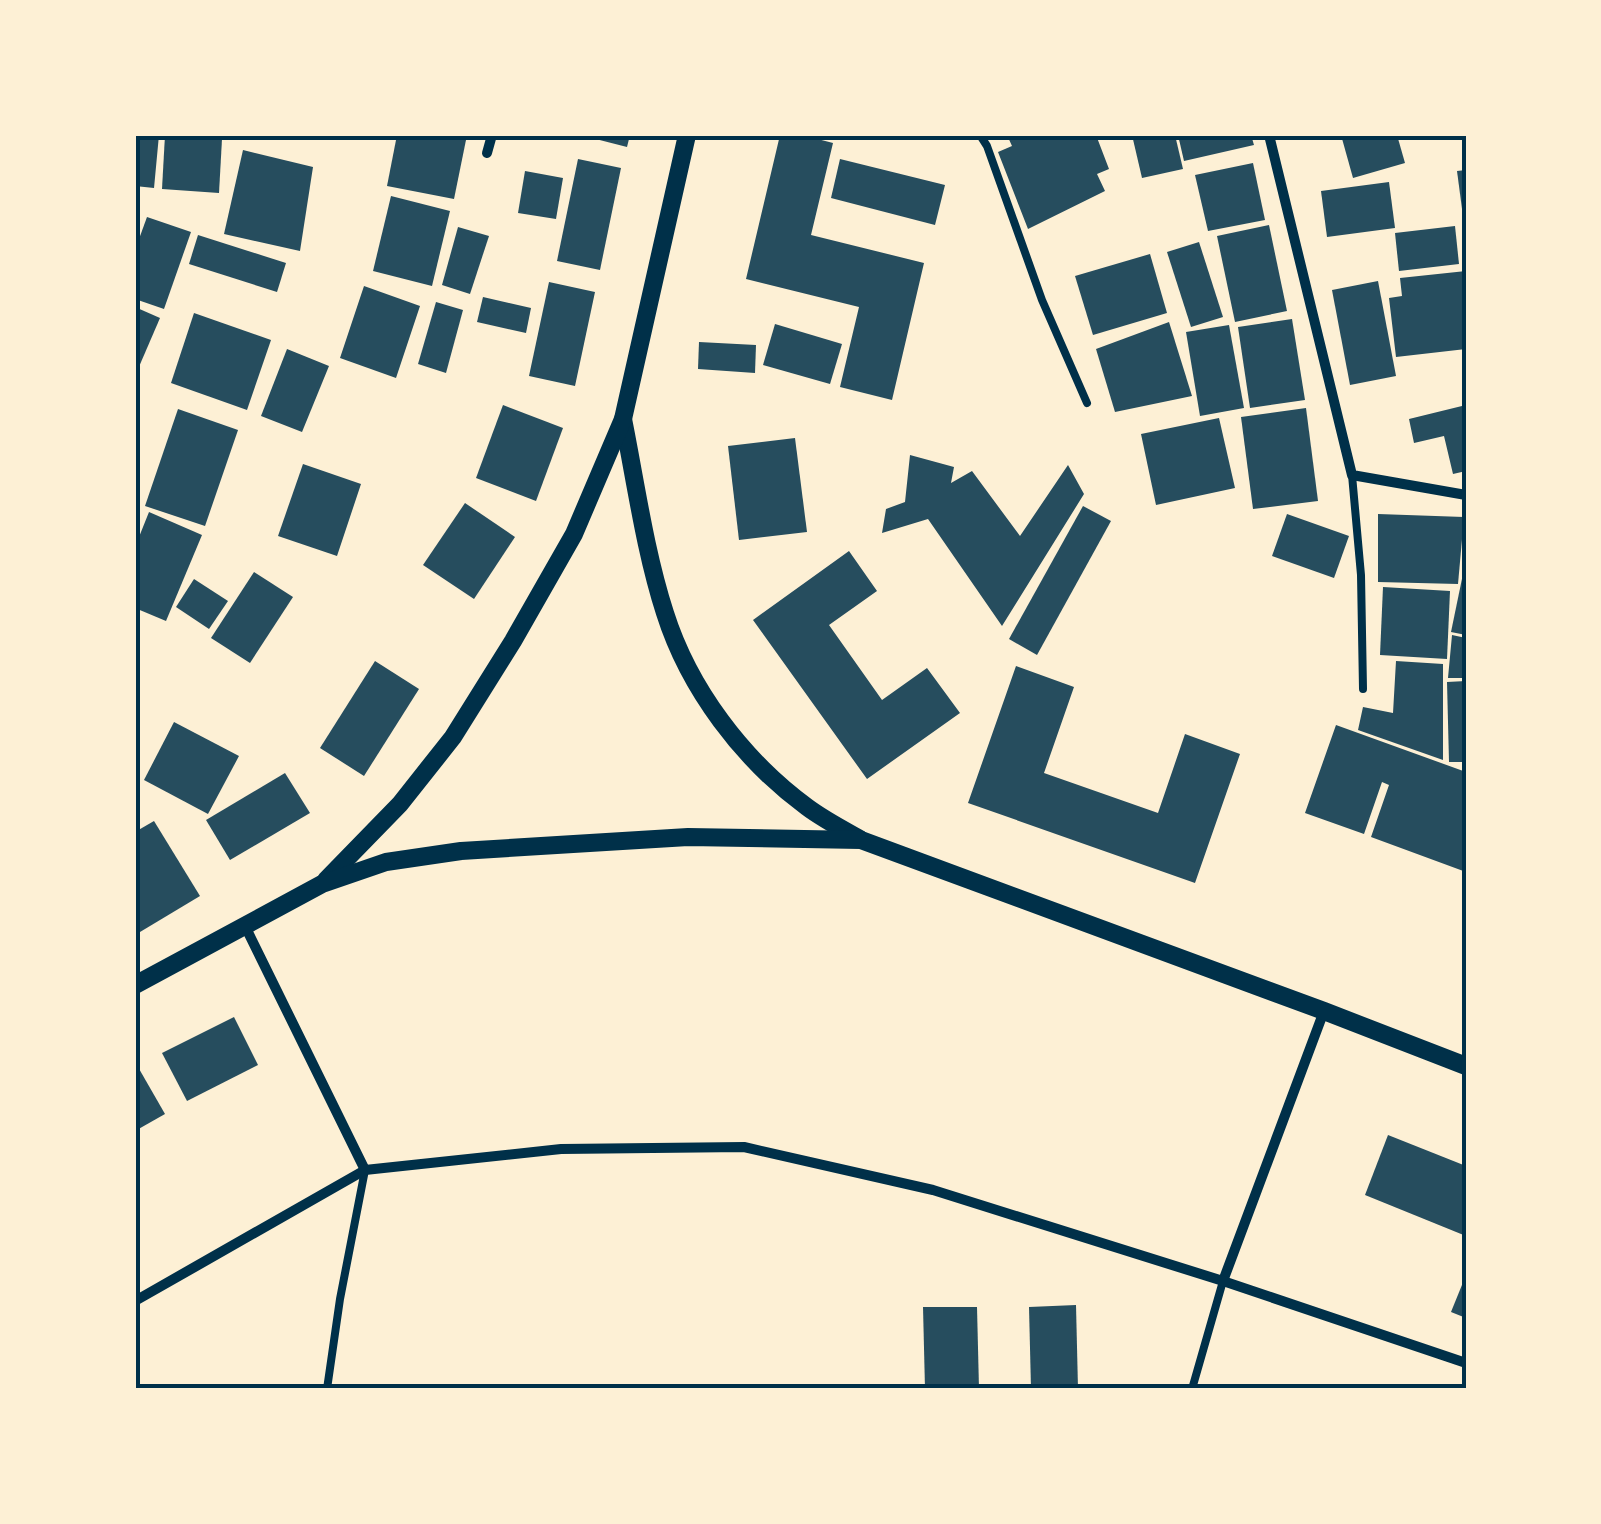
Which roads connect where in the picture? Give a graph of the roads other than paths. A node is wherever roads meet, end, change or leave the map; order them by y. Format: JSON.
{"nodes":[{"id":1,"x":492,"y":135,"type":"edge"},
{"id":2,"x":687,"y":135,"type":"edge"},
{"id":3,"x":980,"y":135,"type":"edge"},
{"id":4,"x":1269,"y":135,"type":"edge"},
{"id":5,"x":487,"y":153,"type":"dead end"},
{"id":6,"x":1087,"y":402,"type":"dead end"},
{"id":7,"x":623,"y":419,"type":"junction"},
{"id":8,"x":1352,"y":475,"type":"junction"},
{"id":9,"x":1466,"y":495,"type":"edge"},
{"id":10,"x":1363,"y":688,"type":"dead end"},
{"id":11,"x":861,"y":840,"type":"junction"},
{"id":12,"x":322,"y":884,"type":"junction"},
{"id":13,"x":244,"y":924,"type":"junction"},
{"id":14,"x":135,"y":985,"type":"edge"},
{"id":15,"x":1324,"y":1010,"type":"junction"},
{"id":16,"x":1465,"y":1062,"type":"edge"},
{"id":17,"x":365,"y":1170,"type":"junction"},
{"id":18,"x":1223,"y":1281,"type":"junction"},
{"id":19,"x":135,"y":1301,"type":"edge"},
{"id":20,"x":1466,"y":1364,"type":"edge"},
{"id":21,"x":327,"y":1389,"type":"edge"},
{"id":22,"x":1192,"y":1389,"type":"edge"}],
"edges":[{"from":1,"to":5,"type":"street"},
{"from":2,"to":7,"type":"street"},
{"from":3,"to":6,"type":"lane"},
{"from":4,"to":8,"type":"street"},
{"from":7,"to":11,"type":"street"},
{"from":7,"to":12,"type":"street"},
{"from":8,"to":9,"type":"street"},
{"from":8,"to":10,"type":"lane"},
{"from":11,"to":12,"type":"street"},
{"from":11,"to":15,"type":"street"},
{"from":12,"to":13,"type":"street"},
{"from":13,"to":14,"type":"street"},
{"from":13,"to":17,"type":"street"},
{"from":15,"to":16,"type":"street"},
{"from":15,"to":18,"type":"street"},
{"from":17,"to":18,"type":"street"},
{"from":17,"to":19,"type":"street"},
{"from":17,"to":21,"type":"lane"},
{"from":18,"to":20,"type":"street"},
{"from":18,"to":22,"type":"lane"}]}
